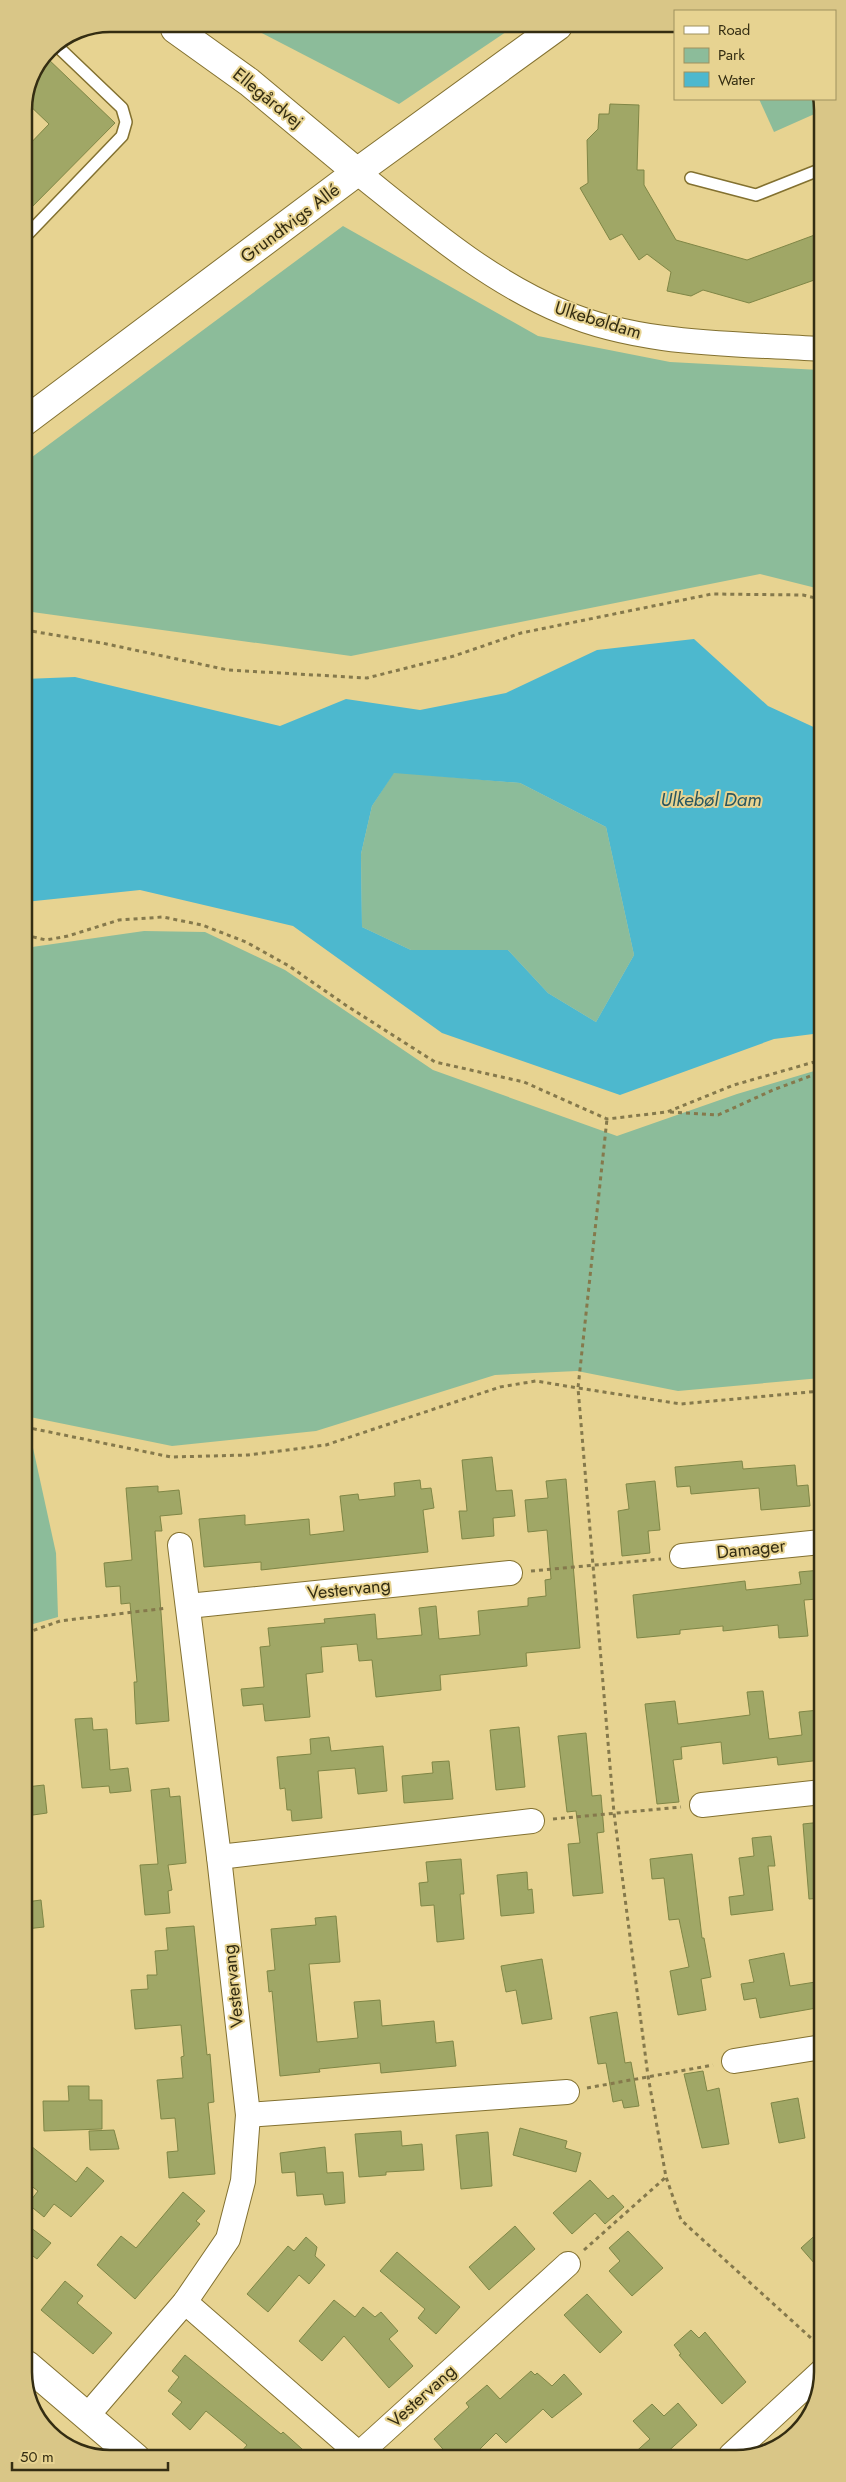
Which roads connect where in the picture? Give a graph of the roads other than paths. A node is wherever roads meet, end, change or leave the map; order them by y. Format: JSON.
{"nodes":[{"id":1,"x":179,"y":32,"type":"edge"},
{"id":2,"x":549,"y":33,"type":"edge"},
{"id":3,"x":61,"y":50,"type":"edge"},
{"id":4,"x":358,"y":172,"type":"junction"},
{"id":5,"x":814,"y":172,"type":"edge"},
{"id":6,"x":691,"y":178,"type":"dead end"},
{"id":7,"x":32,"y":230,"type":"edge"},
{"id":8,"x":814,"y":349,"type":"edge"},
{"id":9,"x":32,"y":416,"type":"edge"},
{"id":10,"x":814,"y":1543,"type":"edge"},
{"id":11,"x":180,"y":1544,"type":"dead end"},
{"id":12,"x":682,"y":1556,"type":"road end"},
{"id":13,"x":510,"y":1573,"type":"road end"},
{"id":14,"x":188,"y":1606,"type":"junction"},
{"id":15,"x":814,"y":1793,"type":"edge"},
{"id":16,"x":702,"y":1805,"type":"road end"},
{"id":17,"x":532,"y":1821,"type":"road end"},
{"id":18,"x":219,"y":1857,"type":"junction"},
{"id":19,"x":814,"y":2047,"type":"edge"},
{"id":20,"x":734,"y":2061,"type":"road end"},
{"id":21,"x":566,"y":2092,"type":"road end"},
{"id":22,"x":248,"y":2116,"type":"junction"},
{"id":23,"x":568,"y":2264,"type":"road end"},
{"id":24,"x":185,"y":2302,"type":"junction"},
{"id":25,"x":32,"y":2369,"type":"edge"},
{"id":26,"x":808,"y":2394,"type":"edge"},
{"id":27,"x":87,"y":2416,"type":"junction"},
{"id":28,"x":126,"y":2449,"type":"edge"},
{"id":29,"x":354,"y":2449,"type":"edge"},
{"id":30,"x":364,"y":2449,"type":"edge"},
{"id":31,"x":739,"y":2450,"type":"edge"}],
"edges":[{"from":1,"to":4,"type":"street","name":"Ellegårdvej"},
{"from":2,"to":4,"type":"street","name":"Grundtvigs Allé"},
{"from":3,"to":7,"type":"lane"},
{"from":4,"to":8,"type":"street","name":"Ulkebøldam"},
{"from":4,"to":9,"type":"street","name":"Grundtvigs Allé"},
{"from":5,"to":6,"type":"lane"},
{"from":10,"to":12,"type":"street","name":"Damager"},
{"from":11,"to":14,"type":"street","name":"Vestervang"},
{"from":13,"to":14,"type":"street","name":"Vestervang"},
{"from":14,"to":18,"type":"street","name":"Vestervang"},
{"from":15,"to":16,"type":"street"},
{"from":17,"to":18,"type":"street"},
{"from":18,"to":22,"type":"street","name":"Vestervang"},
{"from":19,"to":20,"type":"street"},
{"from":21,"to":22,"type":"street"},
{"from":22,"to":24,"type":"street","name":"Vestervang"},
{"from":23,"to":30,"type":"street","name":"Vestervang"},
{"from":24,"to":27,"type":"street","name":"Vestervang"},
{"from":24,"to":29,"type":"street","name":"Vestervang"},
{"from":25,"to":27,"type":"street"},
{"from":26,"to":31,"type":"street"},
{"from":27,"to":28,"type":"street"}]}
